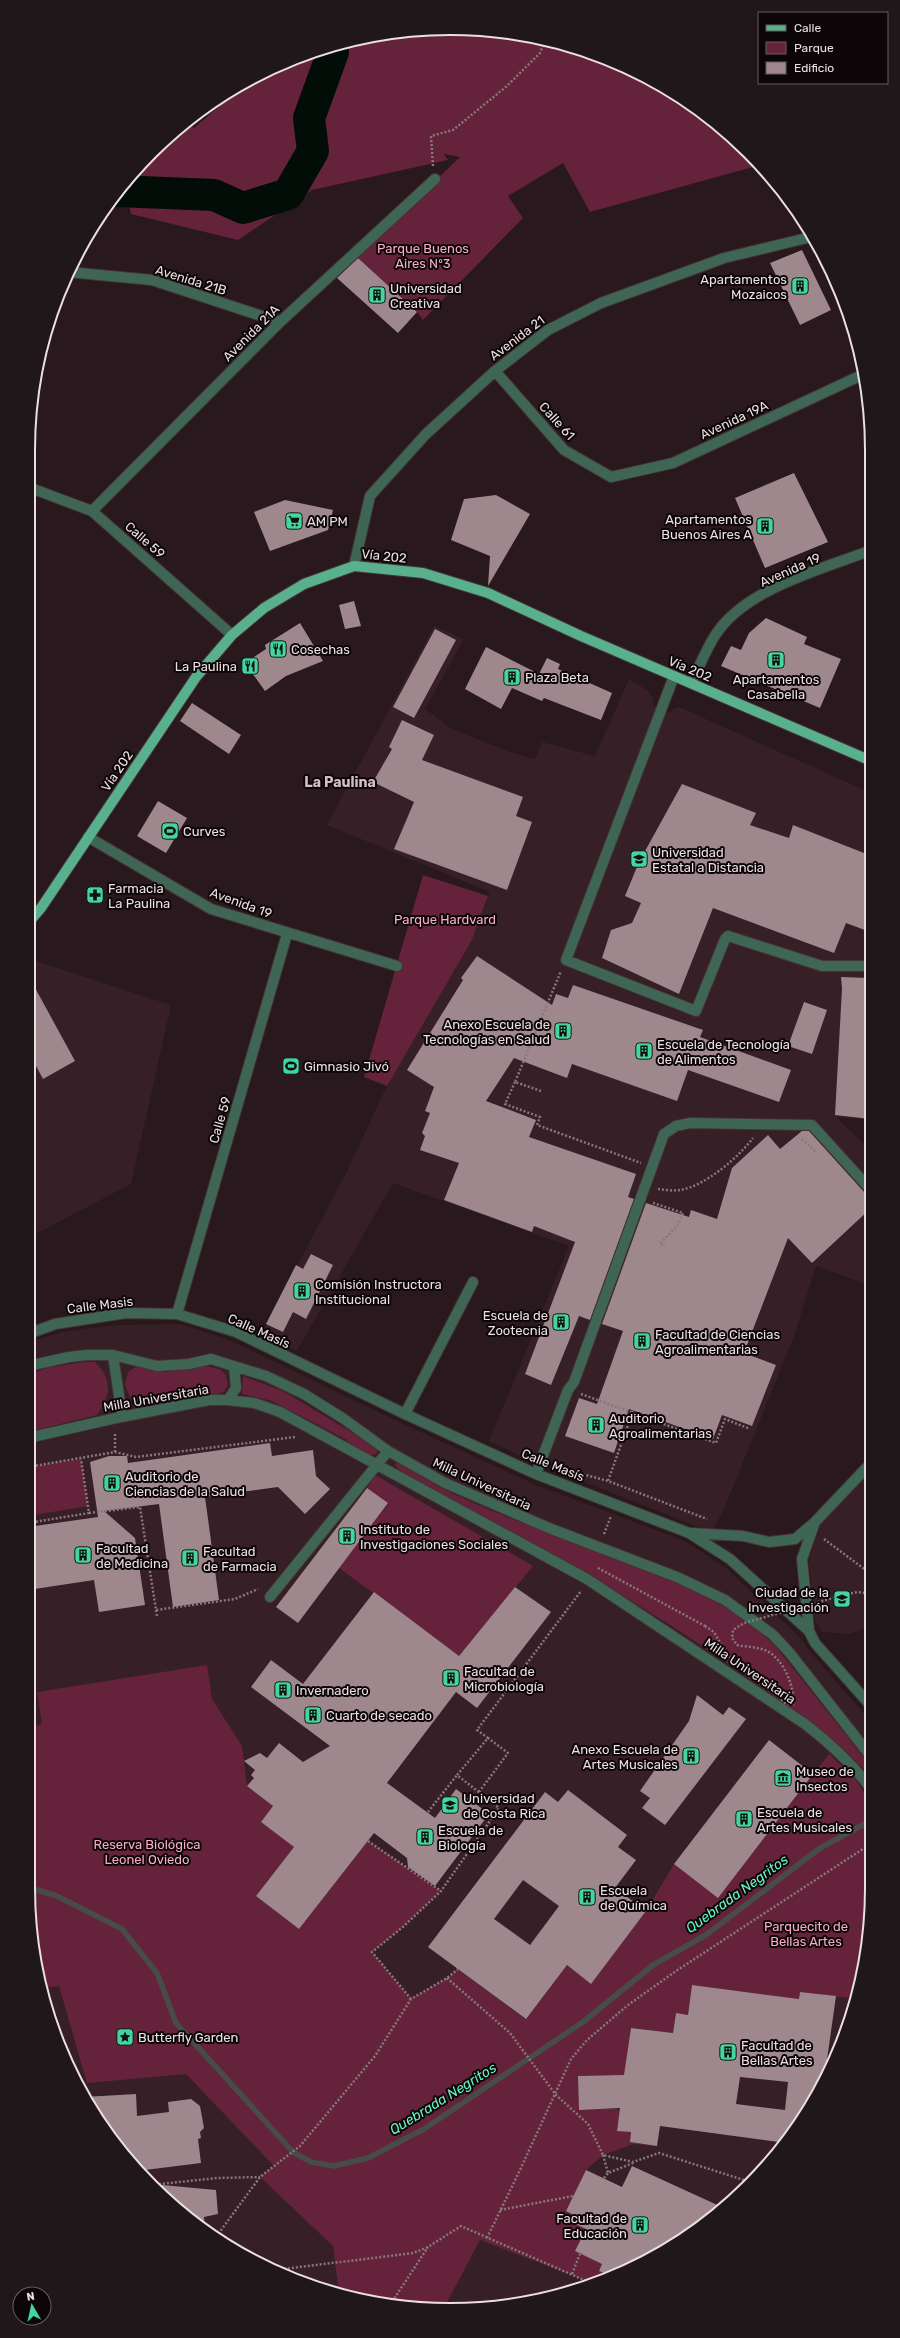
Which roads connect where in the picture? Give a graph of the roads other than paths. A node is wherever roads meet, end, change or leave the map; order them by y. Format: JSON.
{"nodes":[{"id":1,"x":435,"y":179,"type":"road end"},
{"id":2,"x":806,"y":238,"type":"edge"},
{"id":3,"x":75,"y":273,"type":"edge"},
{"id":4,"x":280,"y":322,"type":"junction"},
{"id":5,"x":495,"y":371,"type":"junction"},
{"id":6,"x":858,"y":377,"type":"edge"},
{"id":7,"x":611,"y":476,"type":"joint"},
{"id":8,"x":35,"y":490,"type":"edge"},
{"id":9,"x":92,"y":511,"type":"junction"},
{"id":10,"x":865,"y":553,"type":"edge"},
{"id":11,"x":354,"y":566,"type":"junction"},
{"id":12,"x":232,"y":635,"type":"junction"},
{"id":13,"x":674,"y":676,"type":"junction"},
{"id":14,"x":690,"y":683,"type":"junction"},
{"id":15,"x":865,"y":758,"type":"edge"},
{"id":16,"x":88,"y":837,"type":"junction"},
{"id":17,"x":35,"y":915,"type":"edge"},
{"id":18,"x":288,"y":934,"type":"junction"},
{"id":19,"x":397,"y":966,"type":"dead end"},
{"id":20,"x":865,"y":966,"type":"edge"},
{"id":21,"x":865,"y":1183,"type":"edge"},
{"id":22,"x":472,"y":1282,"type":"dead end"},
{"id":23,"x":177,"y":1314,"type":"junction"},
{"id":24,"x":35,"y":1331,"type":"edge"},
{"id":25,"x":113,"y":1355,"type":"junction"},
{"id":26,"x":35,"y":1364,"type":"edge"},
{"id":27,"x":234,"y":1366,"type":"junction"},
{"id":28,"x":228,"y":1400,"type":"junction"},
{"id":29,"x":405,"y":1414,"type":"junction"},
{"id":30,"x":119,"y":1417,"type":"junction"},
{"id":31,"x":35,"y":1436,"type":"edge"},
{"id":32,"x":388,"y":1451,"type":"junction"},
{"id":33,"x":376,"y":1466,"type":"junction"},
{"id":34,"x":865,"y":1470,"type":"edge"},
{"id":35,"x":536,"y":1474,"type":"junction"},
{"id":36,"x":814,"y":1526,"type":"junction"},
{"id":37,"x":689,"y":1533,"type":"junction"},
{"id":38,"x":270,"y":1597,"type":"dead end"},
{"id":39,"x":809,"y":1632,"type":"junction"},
{"id":40,"x":865,"y":1699,"type":"edge"},
{"id":41,"x":865,"y":1749,"type":"edge"},
{"id":42,"x":865,"y":1781,"type":"edge"}],
"edges":[{"from":1,"to":4,"type":"street","name":"Avenida 21A"},
{"from":2,"to":5,"type":"street","name":"Avenida 21"},
{"from":3,"to":4,"type":"street","name":"Avenida 21B"},
{"from":4,"to":9,"type":"street","name":"Avenida 21A"},
{"from":5,"to":7,"type":"street","name":"Calle 61"},
{"from":5,"to":11,"type":"street","name":"Avenida 21"},
{"from":6,"to":7,"type":"street","name":"Avenida 19A"},
{"from":8,"to":9,"type":"street","name":"Calle 59"},
{"from":9,"to":12,"type":"street","name":"Calle 59"},
{"from":10,"to":14,"type":"street","name":"Avenida 19"},
{"from":11,"to":12,"type":"main road","name":"Vía 202"},
{"from":11,"to":13,"type":"main road","name":"Vía 202"},
{"from":12,"to":16,"type":"main road","name":"Vía 202"},
{"from":13,"to":14,"type":"main road","name":"Vía 202"},
{"from":13,"to":20,"type":"street"},
{"from":14,"to":15,"type":"main road","name":"Vía 202"},
{"from":16,"to":17,"type":"main road","name":"Vía 202"},
{"from":16,"to":18,"type":"street","name":"Avenida 19"},
{"from":18,"to":19,"type":"street","name":"Avenida 19"},
{"from":18,"to":23,"type":"street","name":"Calle 59"},
{"from":21,"to":35,"type":"street"},
{"from":22,"to":29,"type":"street"},
{"from":23,"to":24,"type":"street","name":"Calle Masis"},
{"from":23,"to":29,"type":"street","name":"Calle Masís"},
{"from":25,"to":26,"type":"street","name":"Milla Universitaria"},
{"from":25,"to":27,"type":"street","name":"Milla Universitaria"},
{"from":25,"to":30,"type":"street"},
{"from":27,"to":28,"type":"street"},
{"from":27,"to":32,"type":"street","name":"Milla Universitaria"},
{"from":28,"to":30,"type":"street","name":"Milla Universitaria"},
{"from":28,"to":33,"type":"street","name":"Milla Universitaria"},
{"from":29,"to":35,"type":"street","name":"Calle Masís"},
{"from":30,"to":31,"type":"street","name":"Milla Universitaria"},
{"from":32,"to":33,"type":"street"},
{"from":32,"to":41,"type":"street","name":"Milla Universitaria"},
{"from":33,"to":38,"type":"street"},
{"from":33,"to":42,"type":"street","name":"Milla Universitaria"},
{"from":34,"to":36,"type":"street"},
{"from":35,"to":37,"type":"street","name":"Calle Masís"},
{"from":36,"to":37,"type":"street"},
{"from":36,"to":39,"type":"street"},
{"from":37,"to":39,"type":"street","name":"Calle Masís"},
{"from":39,"to":40,"type":"street","name":"Calle Masís"}]}
